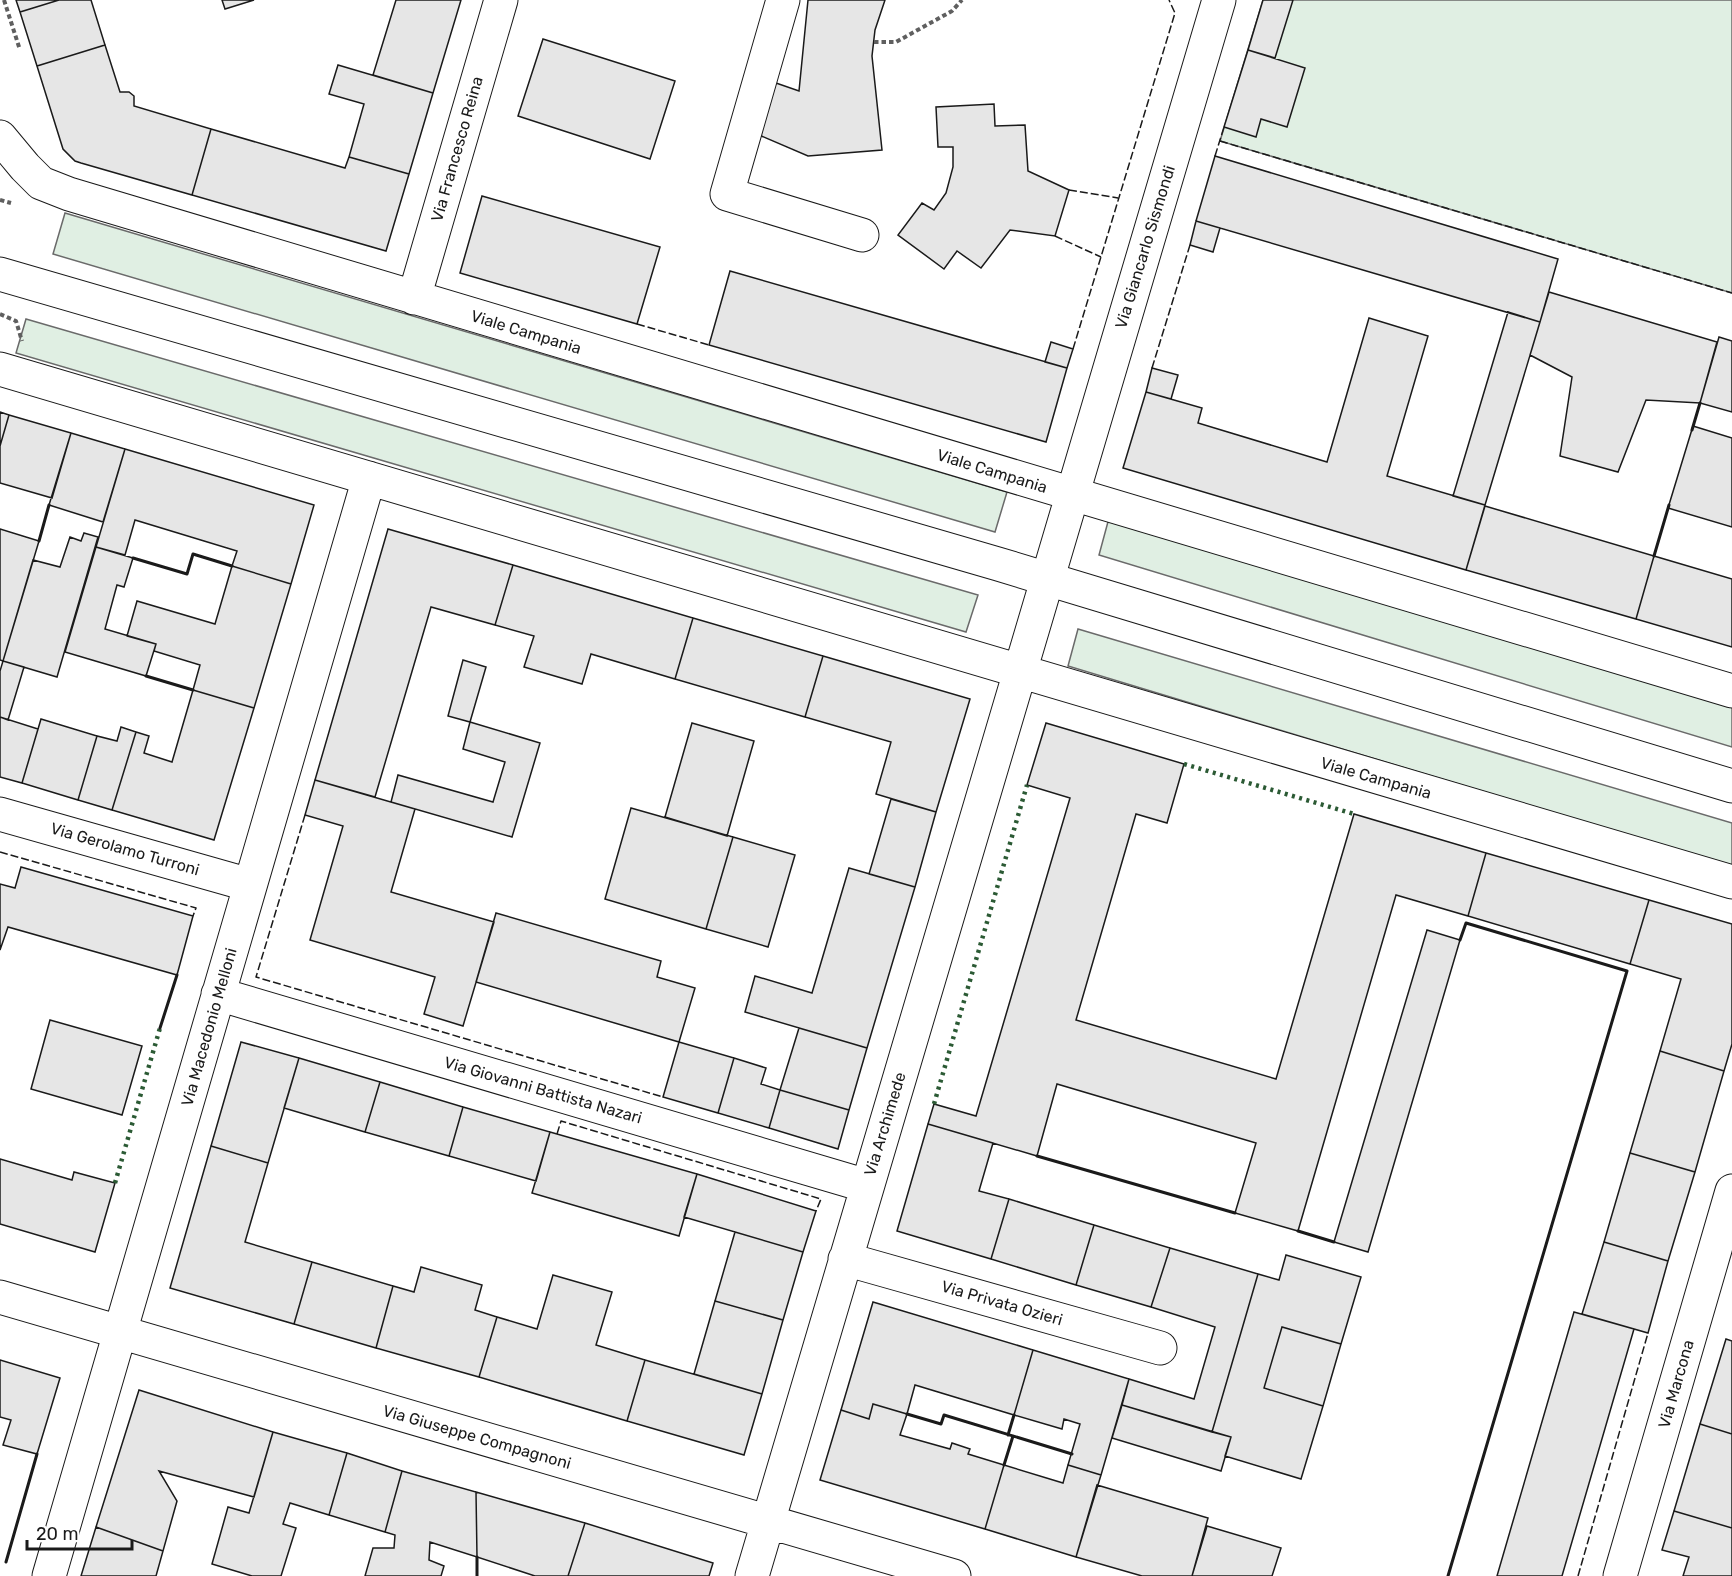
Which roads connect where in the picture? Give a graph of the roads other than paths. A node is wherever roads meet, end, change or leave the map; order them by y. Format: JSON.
{"nodes":[{"id":1,"x":501,"y":0,"type":"edge"},
{"id":2,"x":783,"y":0,"type":"edge"},
{"id":3,"x":1219,"y":0,"type":"edge"},
{"id":4,"x":0,"y":137,"type":"edge"},
{"id":5,"x":862,"y":235,"type":"dead end"},
{"id":6,"x":0,"y":274,"type":"edge"},
{"id":7,"x":414,"y":298,"type":"junction"},
{"id":8,"x":0,"y":369,"type":"edge"},
{"id":9,"x":369,"y":478,"type":"junction"},
{"id":10,"x":1072,"y":494,"type":"junction"},
{"id":11,"x":1047,"y":578,"type":"junction"},
{"id":12,"x":1019,"y":673,"type":"junction"},
{"id":13,"x":1732,"y":691,"type":"edge"},
{"id":14,"x":1732,"y":786,"type":"edge"},
{"id":15,"x":0,"y":814,"type":"edge"},
{"id":16,"x":1732,"y":882,"type":"edge"},
{"id":17,"x":250,"y":885,"type":"junction"},
{"id":18,"x":219,"y":994,"type":"junction"},
{"id":19,"x":867,"y":1186,"type":"junction"},
{"id":20,"x":1732,"y":1191,"type":"edge"},
{"id":21,"x":845,"y":1259,"type":"junction"},
{"id":22,"x":0,"y":1297,"type":"edge"},
{"id":23,"x":119,"y":1332,"type":"junction"},
{"id":24,"x":1160,"y":1348,"type":"dead end"},
{"id":25,"x":767,"y":1522,"type":"junction"},
{"id":26,"x":49,"y":1576,"type":"edge"},
{"id":27,"x":752,"y":1576,"type":"edge"},
{"id":28,"x":954,"y":1576,"type":"edge"},
{"id":29,"x":1620,"y":1576,"type":"edge"}],
"edges":[{"from":1,"to":7,"type":"street","name":"Via Francesco Reina"},
{"from":2,"to":5,"type":"street"},
{"from":3,"to":10,"type":"street","name":"Via Giancarlo Sismondi"},
{"from":4,"to":7,"type":"street","name":"Viale Campania"},
{"from":6,"to":11,"type":"street"},
{"from":7,"to":10,"type":"street","name":"Viale Campania"},
{"from":8,"to":9,"type":"street","name":"Viale Campania"},
{"from":9,"to":12,"type":"street","name":"Viale Campania"},
{"from":9,"to":17,"type":"street","name":"Via Macedonio Melloni"},
{"from":10,"to":11,"type":"street"},
{"from":10,"to":13,"type":"street","name":"Viale Campania"},
{"from":11,"to":12,"type":"street"},
{"from":11,"to":14,"type":"street"},
{"from":12,"to":16,"type":"street","name":"Viale Campania"},
{"from":12,"to":19,"type":"street","name":"Via Archimede"},
{"from":15,"to":17,"type":"street","name":"Via Gerolamo Turroni"},
{"from":17,"to":18,"type":"street","name":"Via Macedonio Melloni"},
{"from":18,"to":19,"type":"street","name":"Via Giovanni Battista Nazari"},
{"from":18,"to":23,"type":"street","name":"Via Macedonio Melloni"},
{"from":19,"to":21,"type":"street","name":"Via Archimede"},
{"from":20,"to":29,"type":"street","name":"Via Marcona"},
{"from":21,"to":24,"type":"street","name":"Via Privata Ozieri"},
{"from":21,"to":25,"type":"street","name":"Via Archimede"},
{"from":22,"to":23,"type":"street","name":"Via Giuseppe Compagnoni"},
{"from":23,"to":25,"type":"street","name":"Via Giuseppe Compagnoni"},
{"from":23,"to":26,"type":"street","name":"Via Macedonio Melloni"},
{"from":25,"to":27,"type":"street","name":"Via Archimede"},
{"from":25,"to":28,"type":"street","name":"Via Giuseppe Compagnoni"}]}
